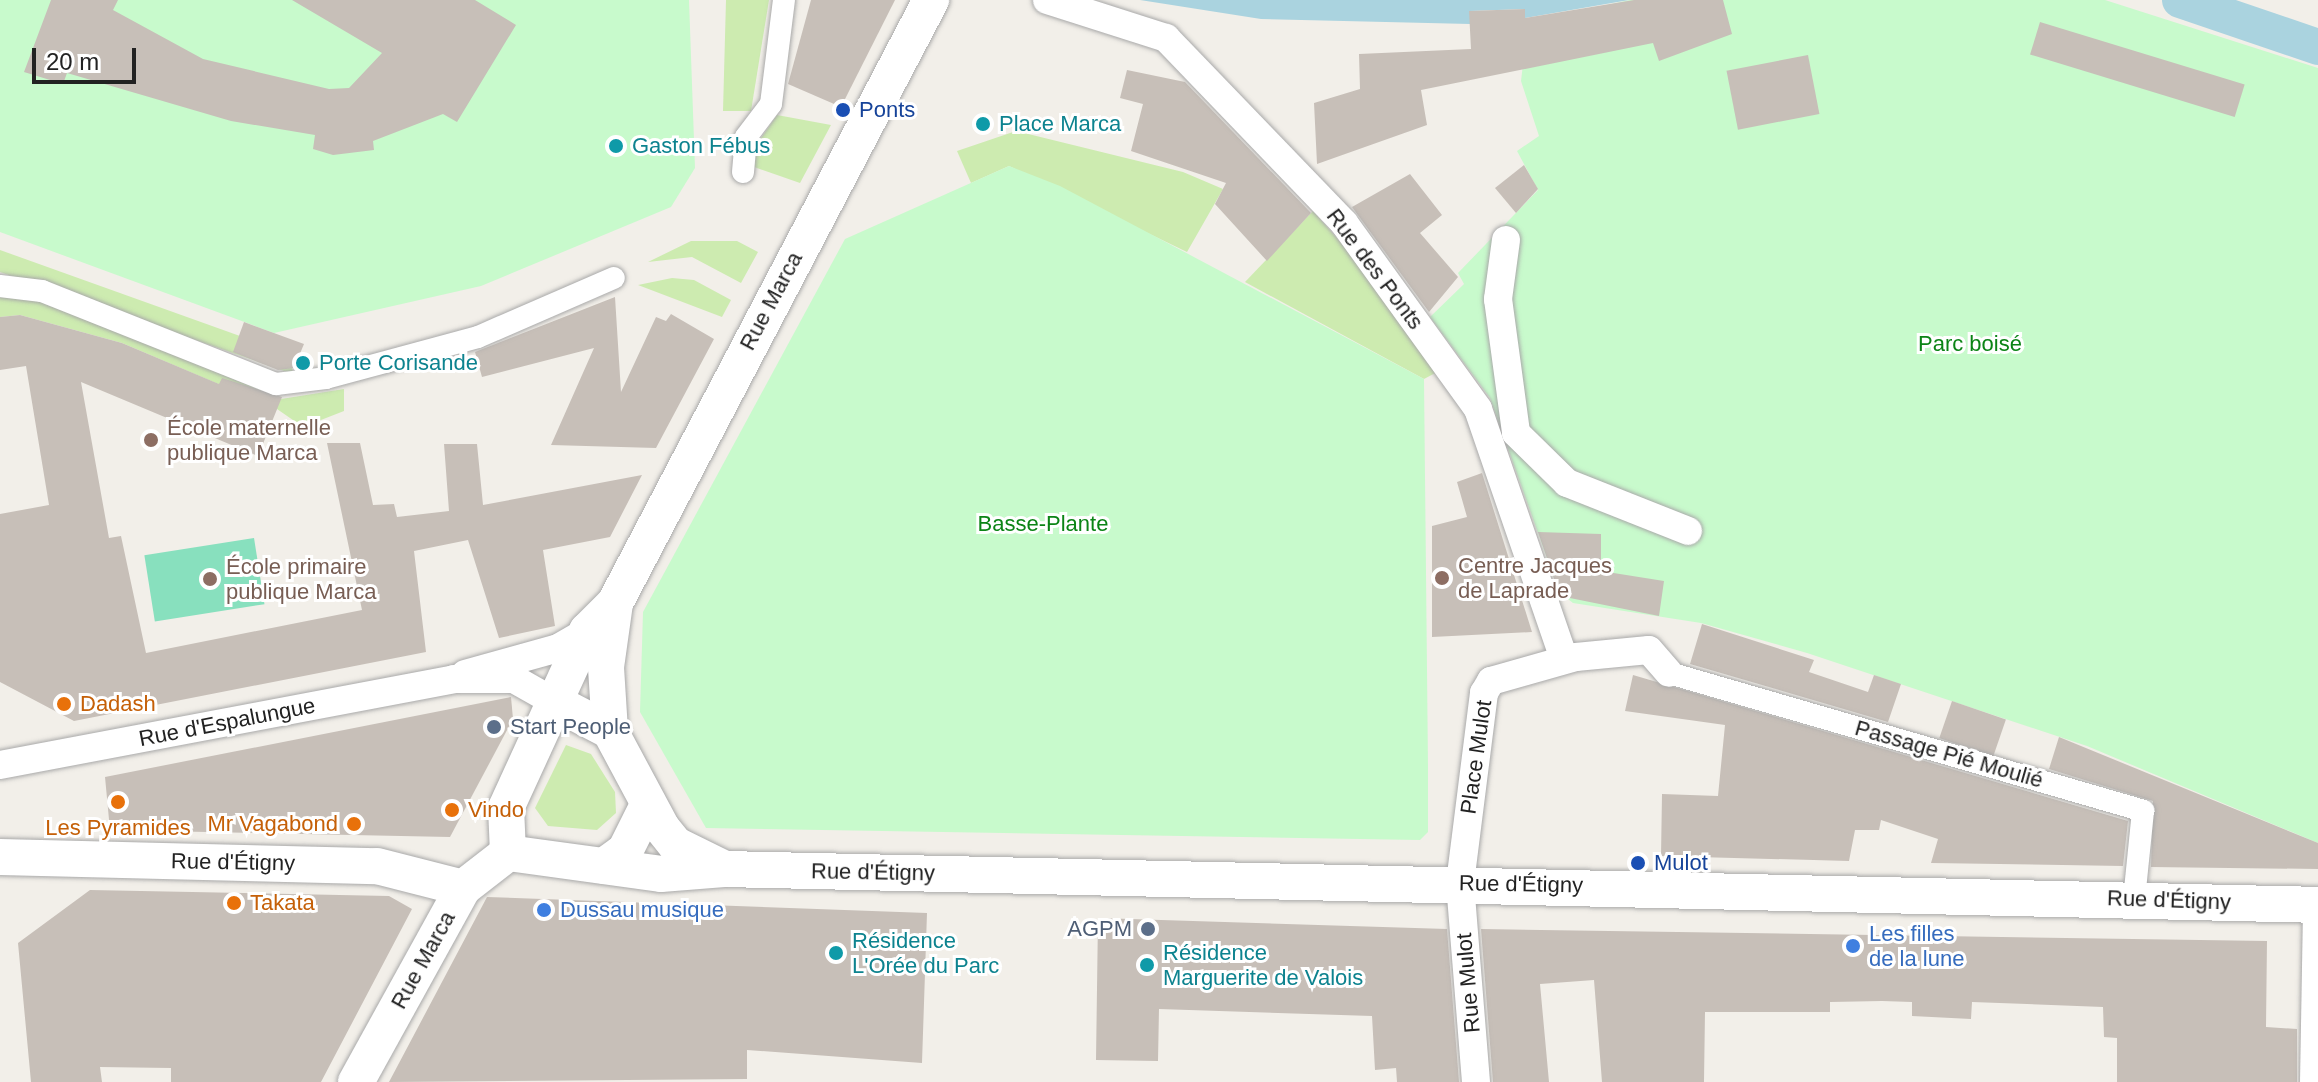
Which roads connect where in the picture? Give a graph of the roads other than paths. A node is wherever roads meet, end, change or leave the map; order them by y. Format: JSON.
{"nodes":[{"id":1,"x":784,"y":0,"type":"edge"},
{"id":2,"x":931,"y":0,"type":"edge"},
{"id":3,"x":1047,"y":0,"type":"edge"},
{"id":4,"x":743,"y":172,"type":"dead end"},
{"id":5,"x":1506,"y":240,"type":"dead end"},
{"id":6,"x":614,"y":278,"type":"dead end"},
{"id":7,"x":0,"y":286,"type":"edge"},
{"id":8,"x":1688,"y":531,"type":"dead end"},
{"id":9,"x":615,"y":603,"type":"junction"},
{"id":10,"x":587,"y":631,"type":"junction"},
{"id":11,"x":1564,"y":659,"type":"junction"},
{"id":12,"x":1669,"y":673,"type":"joint"},
{"id":13,"x":454,"y":679,"type":"junction"},
{"id":14,"x":558,"y":704,"type":"junction"},
{"id":15,"x":610,"y":731,"type":"junction"},
{"id":16,"x":0,"y":765,"type":"edge"},
{"id":17,"x":648,"y":805,"type":"junction"},
{"id":18,"x":508,"y":853,"type":"junction"},
{"id":19,"x":0,"y":857,"type":"edge"},
{"id":20,"x":604,"y":866,"type":"junction"},
{"id":21,"x":724,"y":869,"type":"junction"},
{"id":22,"x":1460,"y":883,"type":"junction"},
{"id":23,"x":463,"y":888,"type":"junction"},
{"id":24,"x":2134,"y":899,"type":"junction"},
{"id":25,"x":2318,"y":905,"type":"edge"},
{"id":26,"x":356,"y":1082,"type":"edge"},
{"id":27,"x":1476,"y":1082,"type":"edge"},
{"id":28,"x":2314,"y":1082,"type":"edge"}],
"edges":[{"from":1,"to":4,"type":"street"},
{"from":2,"to":9,"type":"street","name":"Rue Marca"},
{"from":3,"to":11,"type":"street","name":"Rue des Ponts"},
{"from":5,"to":8,"type":"street"},
{"from":6,"to":7,"type":"street"},
{"from":9,"to":10,"type":"street","name":"Rue Marca"},
{"from":9,"to":15,"type":"street","name":"Rue Marca"},
{"from":10,"to":13,"type":"street","name":"Rue d'Espalungue"},
{"from":10,"to":14,"type":"street","name":"Rue Marca"},
{"from":11,"to":12,"type":"street","name":"Place Mulot"},
{"from":11,"to":22,"type":"street","name":"Place Mulot"},
{"from":12,"to":24,"type":"street","name":"Passage Pié Moulié"},
{"from":13,"to":14,"type":"street","name":"Rue d'Espalungue"},
{"from":13,"to":16,"type":"street","name":"Rue d'Espalungue"},
{"from":14,"to":15,"type":"street"},
{"from":14,"to":18,"type":"street","name":"Rue Marca"},
{"from":15,"to":17,"type":"street","name":"Rue d'Étigny"},
{"from":17,"to":20,"type":"street"},
{"from":17,"to":21,"type":"street","name":"Rue d'Étigny"},
{"from":18,"to":20,"type":"street","name":"Rue d'Étigny"},
{"from":18,"to":23,"type":"street","name":"Rue Marca"},
{"from":19,"to":23,"type":"street","name":"Rue d'Étigny"},
{"from":20,"to":21,"type":"street","name":"Rue d'Étigny"},
{"from":21,"to":22,"type":"street","name":"Rue d'Étigny"},
{"from":22,"to":24,"type":"street","name":"Rue d'Étigny"},
{"from":22,"to":27,"type":"street","name":"Rue Mulot"},
{"from":23,"to":26,"type":"street","name":"Rue Marca"},
{"from":24,"to":25,"type":"street","name":"Rue d'Étigny"},
{"from":25,"to":28,"type":"street"}]}
